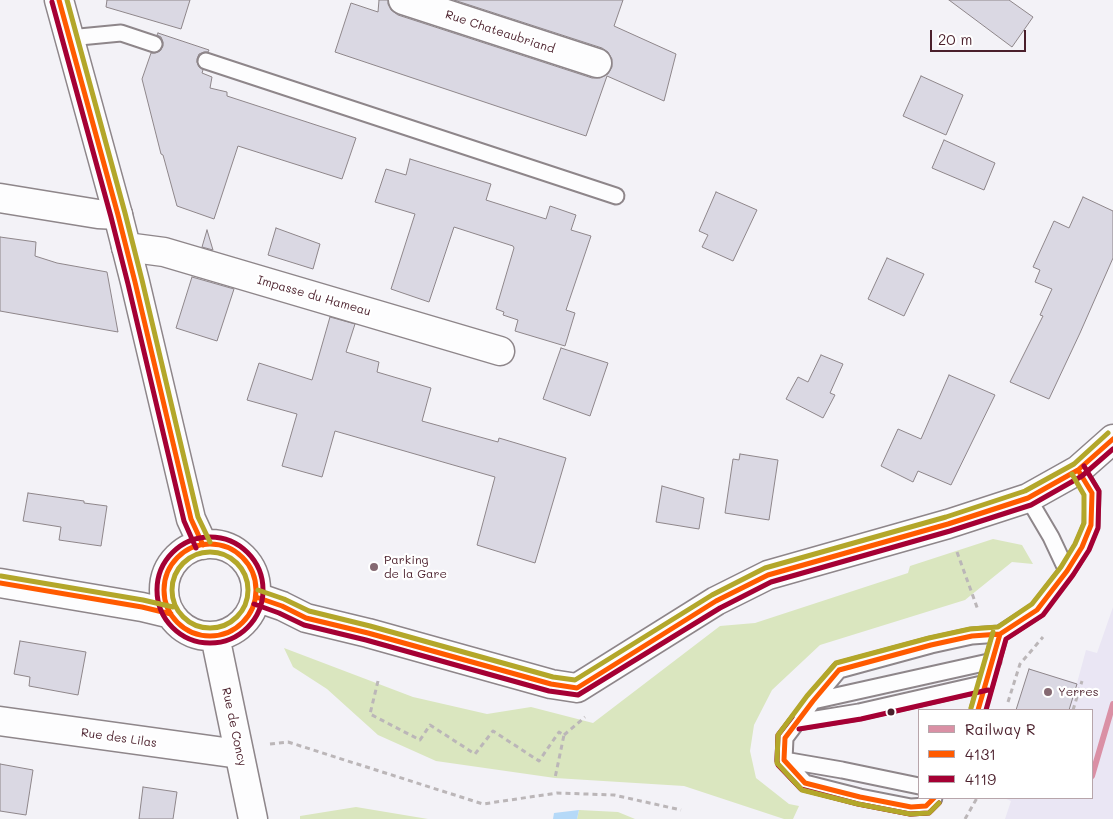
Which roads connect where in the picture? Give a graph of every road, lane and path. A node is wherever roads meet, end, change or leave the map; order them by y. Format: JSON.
{"nodes":[{"id":1,"x":58,"y":0,"type":"edge"},
{"id":2,"x":403,"y":0,"type":"edge"},
{"id":3,"x":69,"y":38,"type":"junction"},
{"id":4,"x":154,"y":44,"type":"dead end"},
{"id":5,"x":206,"y":61,"type":"dead end"},
{"id":6,"x":597,"y":63,"type":"dead end"},
{"id":7,"x":616,"y":196,"type":"dead end"},
{"id":8,"x":0,"y":198,"type":"edge"},
{"id":9,"x":118,"y":215,"type":"junction"},
{"id":10,"x":126,"y":247,"type":"junction"},
{"id":11,"x":500,"y":351,"type":"dead end"},
{"id":12,"x":1113,"y":440,"type":"edge"},
{"id":13,"x":1078,"y":470,"type":"junction"},
{"id":14,"x":1028,"y":498,"type":"junction"},
{"id":15,"x":203,"y":545,"type":"junction"},
{"id":16,"x":956,"y":547,"type":"dead end"},
{"id":17,"x":1067,"y":571,"type":"junction"},
{"id":18,"x":0,"y":583,"type":"edge"},
{"id":19,"x":256,"y":598,"type":"junction"},
{"id":20,"x":978,"y":610,"type":"dead end"},
{"id":21,"x":171,"y":614,"type":"junction"},
{"id":22,"x":1000,"y":634,"type":"junction"},
{"id":23,"x":215,"y":636,"type":"junction"},
{"id":24,"x":993,"y":661,"type":"junction"},
{"id":25,"x":378,"y":681,"type":"dead end"},
{"id":26,"x":1082,"y":681,"type":"dead end"},
{"id":27,"x":986,"y":683,"type":"junction"},
{"id":28,"x":813,"y":701,"type":"junction"},
{"id":29,"x":978,"y":709,"type":"edge"},
{"id":30,"x":1073,"y":709,"type":"edge"},
{"id":31,"x":592,"y":712,"type":"dead end"},
{"id":32,"x":0,"y":721,"type":"edge"},
{"id":33,"x":798,"y":722,"type":"junction"},
{"id":34,"x":564,"y":735,"type":"junction"},
{"id":35,"x":270,"y":744,"type":"dead end"},
{"id":36,"x":239,"y":754,"type":"junction"},
{"id":37,"x":784,"y":760,"type":"junction"},
{"id":38,"x":555,"y":778,"type":"dead end"},
{"id":39,"x":918,"y":786,"type":"edge"},
{"id":40,"x":933,"y":799,"type":"edge"},
{"id":41,"x":976,"y":799,"type":"edge"},
{"id":42,"x":681,"y":810,"type":"dead end"},
{"id":43,"x":253,"y":819,"type":"edge"},
{"id":44,"x":965,"y":819,"type":"edge"}],
"edges":[{"from":1,"to":3,"type":"street"},
{"from":2,"to":6,"type":"street","name":"Rue Chateaubriand"},
{"from":3,"to":4,"type":"lane"},
{"from":3,"to":9,"type":"street"},
{"from":5,"to":7,"type":"lane"},
{"from":8,"to":9,"type":"street"},
{"from":9,"to":10,"type":"street"},
{"from":10,"to":11,"type":"street","name":"Impasse du Hameau"},
{"from":10,"to":15,"type":"street"},
{"from":12,"to":13,"type":"street"},
{"from":13,"to":14,"type":"street"},
{"from":13,"to":17,"type":"lane"},
{"from":14,"to":17,"type":"lane"},
{"from":14,"to":19,"type":"street"},
{"from":15,"to":19,"type":"street"},
{"from":15,"to":21,"type":"street"},
{"from":16,"to":20,"type":"path"},
{"from":17,"to":22,"type":"lane"},
{"from":18,"to":21,"type":"street"},
{"from":19,"to":23,"type":"street"},
{"from":21,"to":23,"type":"street"},
{"from":22,"to":24,"type":"lane"},
{"from":22,"to":28,"type":"lane"},
{"from":23,"to":36,"type":"street","name":"Rue de Concy"},
{"from":24,"to":27,"type":"lane"},
{"from":24,"to":28,"type":"lane"},
{"from":25,"to":34,"type":"path"},
{"from":26,"to":30,"type":"path"},
{"from":27,"to":29,"type":"lane"},
{"from":27,"to":33,"type":"lane"},
{"from":28,"to":33,"type":"lane"},
{"from":31,"to":34,"type":"path"},
{"from":32,"to":36,"type":"street","name":"Rue des Lilas"},
{"from":33,"to":37,"type":"lane"},
{"from":34,"to":38,"type":"path"},
{"from":35,"to":42,"type":"path"},
{"from":36,"to":43,"type":"street","name":"Rue de Concy"},
{"from":37,"to":39,"type":"lane"},
{"from":37,"to":40,"type":"lane"},
{"from":41,"to":44,"type":"path"}]}
